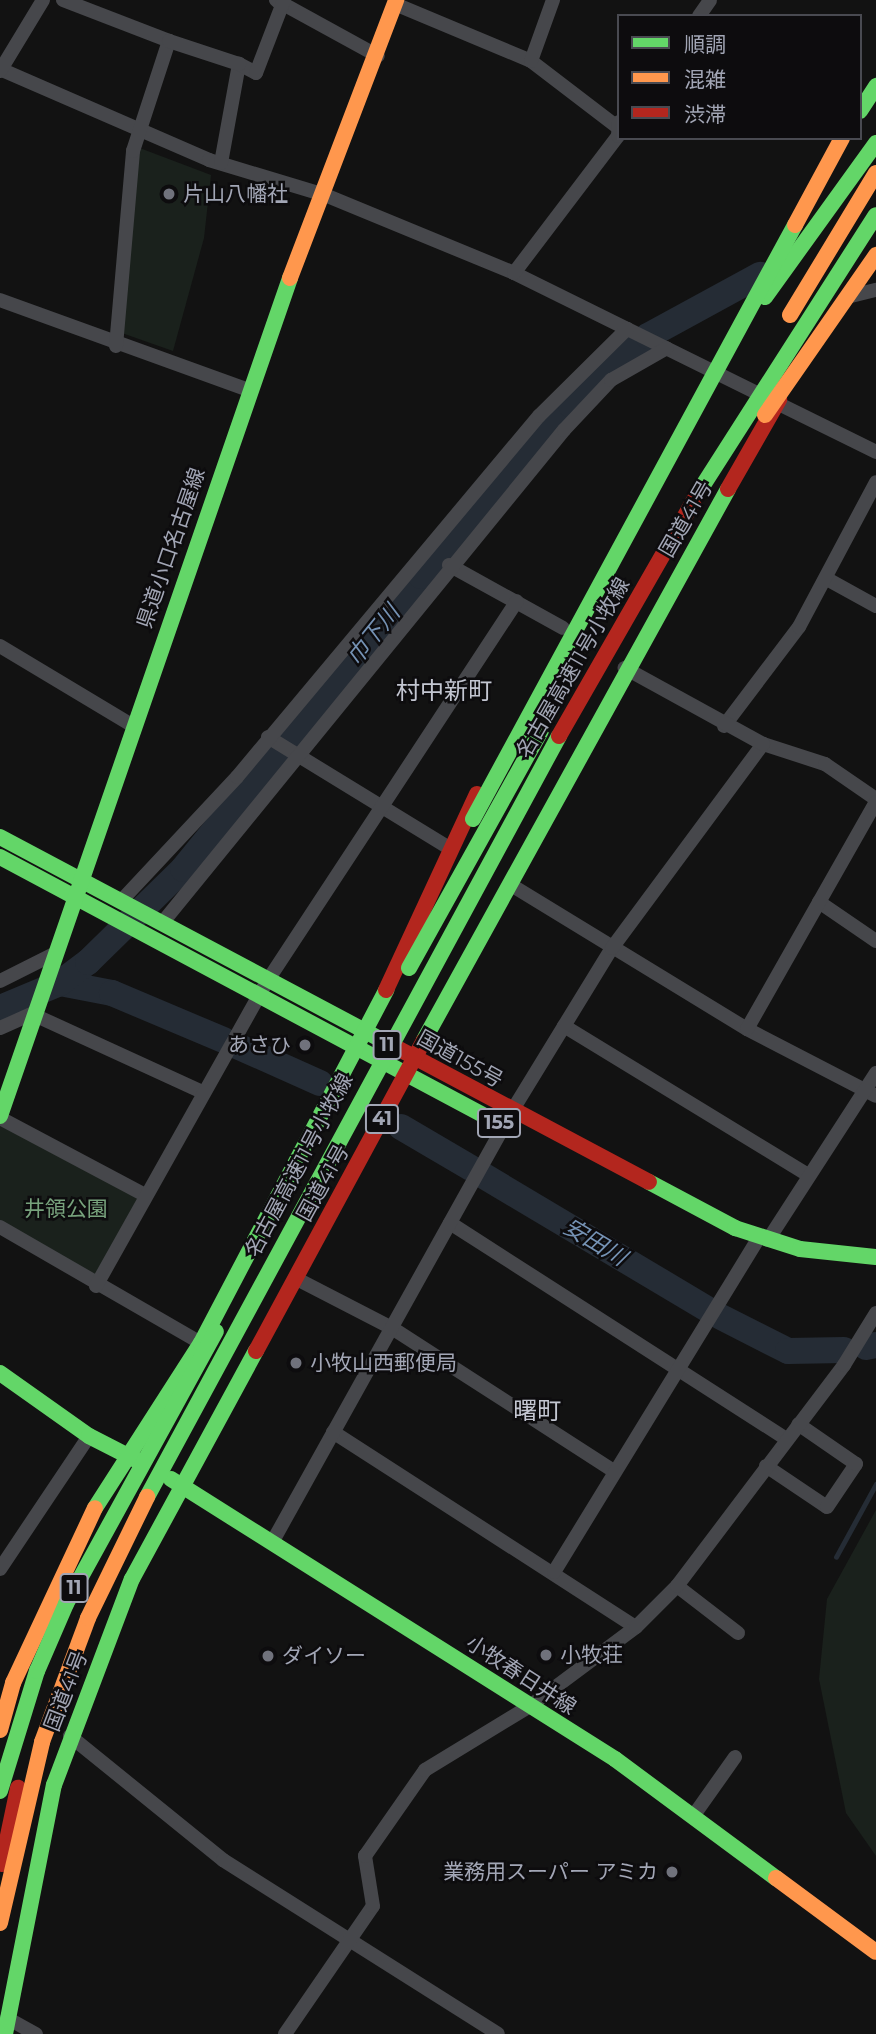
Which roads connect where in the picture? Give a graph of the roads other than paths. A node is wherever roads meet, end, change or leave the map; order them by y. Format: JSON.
{"nodes":[{"id":1,"x":43,"y":0,"type":"edge"},
{"id":2,"x":63,"y":0,"type":"edge"},
{"id":3,"x":553,"y":0,"type":"edge"},
{"id":4,"x":281,"y":1,"type":"edge"},
{"id":5,"x":396,"y":2,"type":"edge"},
{"id":6,"x":169,"y":41,"type":"junction"},
{"id":7,"x":378,"y":57,"type":"junction"},
{"id":8,"x":531,"y":61,"type":"junction"},
{"id":9,"x":239,"y":64,"type":"junction"},
{"id":10,"x":0,"y":70,"type":"edge"},
{"id":11,"x":876,"y":86,"type":"edge"},
{"id":12,"x":862,"y":108,"type":"edge"},
{"id":13,"x":617,"y":124,"type":"edge"},
{"id":14,"x":142,"y":131,"type":"junction"},
{"id":15,"x":617,"y":137,"type":"edge"},
{"id":16,"x":841,"y":140,"type":"edge"},
{"id":17,"x":876,"y":143,"type":"edge"},
{"id":18,"x":221,"y":163,"type":"junction"},
{"id":19,"x":876,"y":173,"type":"edge"},
{"id":20,"x":325,"y":195,"type":"junction"},
{"id":21,"x":876,"y":215,"type":"edge"},
{"id":22,"x":876,"y":254,"type":"edge"},
{"id":23,"x":514,"y":273,"type":"junction"},
{"id":24,"x":876,"y":290,"type":"edge"},
{"id":25,"x":848,"y":298,"type":"junction"},
{"id":26,"x":0,"y":300,"type":"edge"},
{"id":27,"x":627,"y":330,"type":"junction"},
{"id":28,"x":116,"y":346,"type":"junction"},
{"id":29,"x":667,"y":348,"type":"junction"},
{"id":30,"x":709,"y":372,"type":"junction"},
{"id":31,"x":248,"y":390,"type":"junction"},
{"id":32,"x":775,"y":407,"type":"junction"},
{"id":33,"x":876,"y":452,"type":"edge"},
{"id":34,"x":876,"y":482,"type":"edge"},
{"id":35,"x":449,"y":565,"type":"junction"},
{"id":36,"x":827,"y":579,"type":"junction"},
{"id":37,"x":517,"y":601,"type":"junction"},
{"id":38,"x":876,"y":606,"type":"edge"},
{"id":39,"x":563,"y":628,"type":"junction"},
{"id":40,"x":0,"y":646,"type":"edge"},
{"id":41,"x":601,"y":658,"type":"junction"},
{"id":42,"x":625,"y":668,"type":"junction"},
{"id":43,"x":133,"y":726,"type":"junction"},
{"id":44,"x":724,"y":726,"type":"junction"},
{"id":45,"x":268,"y":737,"type":"junction"},
{"id":46,"x":762,"y":744,"type":"junction"},
{"id":47,"x":295,"y":756,"type":"junction"},
{"id":48,"x":876,"y":801,"type":"edge"},
{"id":49,"x":383,"y":811,"type":"junction"},
{"id":50,"x":0,"y":837,"type":"edge"},
{"id":51,"x":449,"y":848,"type":"junction"},
{"id":52,"x":0,"y":857,"type":"edge"},
{"id":53,"x":76,"y":878,"type":"junction"},
{"id":54,"x":511,"y":885,"type":"junction"},
{"id":55,"x":71,"y":896,"type":"junction"},
{"id":56,"x":819,"y":902,"type":"junction"},
{"id":57,"x":125,"y":904,"type":"junction"},
{"id":58,"x":158,"y":920,"type":"junction"},
{"id":59,"x":876,"y":941,"type":"edge"},
{"id":60,"x":419,"y":948,"type":"junction"},
{"id":61,"x":612,"y":948,"type":"junction"},
{"id":62,"x":52,"y":955,"type":"junction"},
{"id":63,"x":268,"y":980,"type":"junction"},
{"id":64,"x":0,"y":981,"type":"edge"},
{"id":65,"x":260,"y":995,"type":"junction"},
{"id":66,"x":32,"y":1014,"type":"junction"},
{"id":67,"x":564,"y":1026,"type":"junction"},
{"id":68,"x":0,"y":1028,"type":"edge"},
{"id":69,"x":747,"y":1029,"type":"junction"},
{"id":70,"x":366,"y":1032,"type":"junction"},
{"id":71,"x":358,"y":1048,"type":"junction"},
{"id":72,"x":415,"y":1058,"type":"junction"},
{"id":73,"x":876,"y":1073,"type":"edge"},
{"id":74,"x":407,"y":1074,"type":"junction"},
{"id":75,"x":202,"y":1093,"type":"junction"},
{"id":76,"x":869,"y":1094,"type":"edge"},
{"id":77,"x":0,"y":1117,"type":"edge"},
{"id":78,"x":508,"y":1118,"type":"junction"},
{"id":79,"x":808,"y":1175,"type":"junction"},
{"id":80,"x":143,"y":1194,"type":"junction"},
{"id":81,"x":450,"y":1223,"type":"junction"},
{"id":82,"x":0,"y":1227,"type":"edge"},
{"id":83,"x":760,"y":1243,"type":"junction"},
{"id":84,"x":876,"y":1257,"type":"edge"},
{"id":85,"x":876,"y":1272,"type":"edge"},
{"id":86,"x":295,"y":1278,"type":"junction"},
{"id":87,"x":96,"y":1286,"type":"junction"},
{"id":88,"x":876,"y":1313,"type":"edge"},
{"id":89,"x":392,"y":1328,"type":"junction"},
{"id":90,"x":201,"y":1343,"type":"junction"},
{"id":91,"x":678,"y":1370,"type":"junction"},
{"id":92,"x":0,"y":1373,"type":"edge"},
{"id":93,"x":180,"y":1399,"type":"junction"},
{"id":94,"x":798,"y":1424,"type":"junction"},
{"id":95,"x":333,"y":1432,"type":"junction"},
{"id":96,"x":89,"y":1436,"type":"junction"},
{"id":97,"x":786,"y":1439,"type":"junction"},
{"id":98,"x":128,"y":1455,"type":"junction"},
{"id":99,"x":766,"y":1466,"type":"junction"},
{"id":100,"x":614,"y":1471,"type":"junction"},
{"id":101,"x":180,"y":1485,"type":"junction"},
{"id":102,"x":274,"y":1539,"type":"junction"},
{"id":103,"x":0,"y":1569,"type":"edge"},
{"id":104,"x":554,"y":1572,"type":"junction"},
{"id":105,"x":677,"y":1586,"type":"junction"},
{"id":106,"x":636,"y":1627,"type":"junction"},
{"id":107,"x":738,"y":1633,"type":"dead end"},
{"id":108,"x":7,"y":1678,"type":"edge"},
{"id":109,"x":530,"y":1706,"type":"junction"},
{"id":110,"x":0,"y":1730,"type":"edge"},
{"id":111,"x":70,"y":1736,"type":"junction"},
{"id":112,"x":735,"y":1757,"type":"dead end"},
{"id":113,"x":0,"y":1791,"type":"edge"},
{"id":114,"x":694,"y":1815,"type":"junction"},
{"id":115,"x":0,"y":1871,"type":"edge"},
{"id":116,"x":0,"y":1923,"type":"edge"},
{"id":117,"x":349,"y":1943,"type":"junction"},
{"id":118,"x":876,"y":1952,"type":"edge"},
{"id":119,"x":6,"y":2026,"type":"edge"},
{"id":120,"x":36,"y":2034,"type":"edge"},
{"id":121,"x":285,"y":2034,"type":"edge"},
{"id":122,"x":498,"y":2034,"type":"edge"}],
"edges":[{"from":1,"to":10,"type":"street"},
{"from":2,"to":6,"type":"street"},
{"from":3,"to":8,"type":"street"},
{"from":4,"to":7,"type":"street"},
{"from":4,"to":9,"type":"street"},
{"from":5,"to":7,"type":"main road","name":"県道小口名古屋線"},
{"from":5,"to":8,"type":"street"},
{"from":6,"to":9,"type":"street"},
{"from":6,"to":14,"type":"street"},
{"from":7,"to":20,"type":"main road","name":"県道小口名古屋線"},
{"from":8,"to":13,"type":"street"},
{"from":9,"to":18,"type":"street"},
{"from":10,"to":14,"type":"street"},
{"from":11,"to":12,"type":"main road"},
{"from":14,"to":18,"type":"street"},
{"from":14,"to":28,"type":"street"},
{"from":15,"to":23,"type":"street"},
{"from":16,"to":60,"type":"main road","bridge":true},
{"from":17,"to":30,"type":"main road","name":"国道41号"},
{"from":18,"to":20,"type":"street"},
{"from":19,"to":60,"type":"main road","number":"11","bridge":true},
{"from":20,"to":23,"type":"street"},
{"from":20,"to":31,"type":"main road","name":"県道小口名古屋線"},
{"from":21,"to":41,"type":"main road","name":"名古屋高速11号小牧線","number":"11","bridge":true},
{"from":22,"to":25,"type":"main road","name":"国道41号","number":"41"},
{"from":22,"to":41,"type":"main road","bridge":true},
{"from":23,"to":27,"type":"street"},
{"from":24,"to":25,"type":"street"},
{"from":25,"to":32,"type":"main road","name":"国道41号","number":"41"},
{"from":26,"to":28,"type":"street"},
{"from":27,"to":29,"type":"street"},
{"from":27,"to":45,"type":"street"},
{"from":28,"to":31,"type":"street"},
{"from":29,"to":30,"type":"street"},
{"from":29,"to":35,"type":"street"},
{"from":30,"to":32,"type":"street"},
{"from":30,"to":39,"type":"main road","name":"国道41号"},
{"from":31,"to":43,"type":"main road","name":"県道小口名古屋線"},
{"from":32,"to":33,"type":"street"},
{"from":32,"to":42,"type":"main road","name":"国道41号","number":"41"},
{"from":34,"to":36,"type":"street"},
{"from":35,"to":37,"type":"street"},
{"from":35,"to":47,"type":"street"},
{"from":36,"to":38,"type":"street"},
{"from":36,"to":44,"type":"street"},
{"from":37,"to":39,"type":"street"},
{"from":37,"to":49,"type":"street"},
{"from":39,"to":51,"type":"main road","name":"国道41号"},
{"from":40,"to":43,"type":"street"},
{"from":41,"to":116,"type":"main road","name":"名古屋高速11号小牧線","number":"11","bridge":true},
{"from":42,"to":44,"type":"street"},
{"from":42,"to":54,"type":"main road","name":"国道41号","number":"41"},
{"from":43,"to":53,"type":"main road","name":"県道小口名古屋線"},
{"from":44,"to":46,"type":"street"},
{"from":45,"to":47,"type":"street"},
{"from":45,"to":57,"type":"street"},
{"from":46,"to":48,"type":"street"},
{"from":46,"to":61,"type":"street"},
{"from":47,"to":49,"type":"street"},
{"from":47,"to":58,"type":"street"},
{"from":48,"to":56,"type":"street"},
{"from":49,"to":51,"type":"street"},
{"from":49,"to":63,"type":"street"},
{"from":50,"to":53,"type":"main road","name":"国道155号","number":"155"},
{"from":51,"to":70,"type":"main road","name":"国道41号"},
{"from":52,"to":55,"type":"main road","name":"国道155号","number":"155"},
{"from":53,"to":55,"type":"main road","name":"県道小口名古屋線"},
{"from":53,"to":57,"type":"main road","name":"国道155号","number":"155"},
{"from":54,"to":61,"type":"street"},
{"from":54,"to":72,"type":"main road","name":"国道41号","number":"41"},
{"from":55,"to":62,"type":"main road","name":"県道小口名古屋線"},
{"from":55,"to":65,"type":"main road","name":"国道155号","number":"155"},
{"from":56,"to":59,"type":"street"},
{"from":56,"to":69,"type":"street"},
{"from":57,"to":58,"type":"main road","name":"国道155号","number":"155"},
{"from":58,"to":63,"type":"main road","name":"国道155号","number":"155"},
{"from":60,"to":93,"type":"main road","name":"名古屋高速11号小牧線","number":"11","bridge":true},
{"from":61,"to":67,"type":"street"},
{"from":61,"to":69,"type":"street"},
{"from":62,"to":64,"type":"street"},
{"from":62,"to":66,"type":"main road","name":"県道小口名古屋線"},
{"from":63,"to":65,"type":"street"},
{"from":63,"to":70,"type":"main road","name":"国道155号","number":"155"},
{"from":65,"to":71,"type":"main road","name":"国道155号","number":"155"},
{"from":65,"to":75,"type":"street"},
{"from":66,"to":68,"type":"street"},
{"from":66,"to":75,"type":"street"},
{"from":66,"to":77,"type":"main road","name":"県道小口名古屋線"},
{"from":67,"to":78,"type":"street"},
{"from":67,"to":79,"type":"street"},
{"from":69,"to":76,"type":"street"},
{"from":70,"to":71,"type":"main road","name":"国道41号"},
{"from":70,"to":72,"type":"main road","name":"国道155号","number":"155"},
{"from":71,"to":74,"type":"main road","name":"国道155号","number":"155"},
{"from":71,"to":90,"type":"main road","name":"国道41号"},
{"from":72,"to":74,"type":"main road","name":"国道41号","number":"41"},
{"from":72,"to":78,"type":"main road","name":"国道155号","number":"155"},
{"from":73,"to":76,"type":"street"},
{"from":74,"to":78,"type":"main road","name":"国道155号","number":"155"},
{"from":74,"to":86,"type":"main road","name":"国道41号","number":"41"},
{"from":75,"to":80,"type":"street"},
{"from":76,"to":79,"type":"street"},
{"from":77,"to":80,"type":"street"},
{"from":78,"to":81,"type":"street"},
{"from":78,"to":83,"type":"main road","name":"国道155号","number":"155"},
{"from":79,"to":83,"type":"street"},
{"from":80,"to":87,"type":"street"},
{"from":81,"to":89,"type":"street"},
{"from":81,"to":91,"type":"street"},
{"from":82,"to":87,"type":"street"},
{"from":83,"to":84,"type":"main road","name":"国道155号","number":"155"},
{"from":83,"to":85,"type":"main road","name":"国道155号","number":"155"},
{"from":83,"to":91,"type":"street"},
{"from":86,"to":89,"type":"street"},
{"from":86,"to":101,"type":"main road","name":"国道41号","number":"41"},
{"from":87,"to":90,"type":"street"},
{"from":88,"to":94,"type":"street"},
{"from":89,"to":95,"type":"street"},
{"from":89,"to":100,"type":"street"},
{"from":90,"to":98,"type":"main road","name":"国道41号"},
{"from":91,"to":97,"type":"street"},
{"from":91,"to":100,"type":"street"},
{"from":92,"to":96,"type":"main road","name":"小牧春日井線"},
{"from":93,"to":113,"type":"main road","name":"名古屋高速11号小牧線","number":"11","bridge":true},
{"from":93,"to":115,"type":"main road","bridge":true},
{"from":94,"to":97,"type":"street"},
{"from":94,"to":99,"type":"street"},
{"from":95,"to":102,"type":"street"},
{"from":95,"to":104,"type":"street"},
{"from":96,"to":98,"type":"main road","name":"小牧春日井線"},
{"from":96,"to":103,"type":"street"},
{"from":97,"to":99,"type":"street"},
{"from":98,"to":101,"type":"main road","name":"小牧春日井線"},
{"from":98,"to":108,"type":"main road","name":"国道41号"},
{"from":99,"to":105,"type":"street"},
{"from":100,"to":104,"type":"street"},
{"from":101,"to":102,"type":"main road","name":"小牧春日井線"},
{"from":101,"to":111,"type":"main road","name":"国道41号","number":"41"},
{"from":102,"to":109,"type":"main road","name":"小牧春日井線"},
{"from":104,"to":106,"type":"street"},
{"from":105,"to":106,"type":"street"},
{"from":105,"to":107,"type":"street"},
{"from":106,"to":109,"type":"street"},
{"from":108,"to":110,"type":"main road","name":"国道41号"},
{"from":109,"to":114,"type":"main road","name":"小牧春日井線"},
{"from":109,"to":117,"type":"street"},
{"from":111,"to":117,"type":"street"},
{"from":111,"to":119,"type":"main road","name":"国道41号","number":"41"},
{"from":112,"to":114,"type":"street"},
{"from":114,"to":118,"type":"main road","name":"小牧春日井線"},
{"from":117,"to":121,"type":"street"},
{"from":117,"to":122,"type":"street"},
{"from":119,"to":120,"type":"street"}]}
